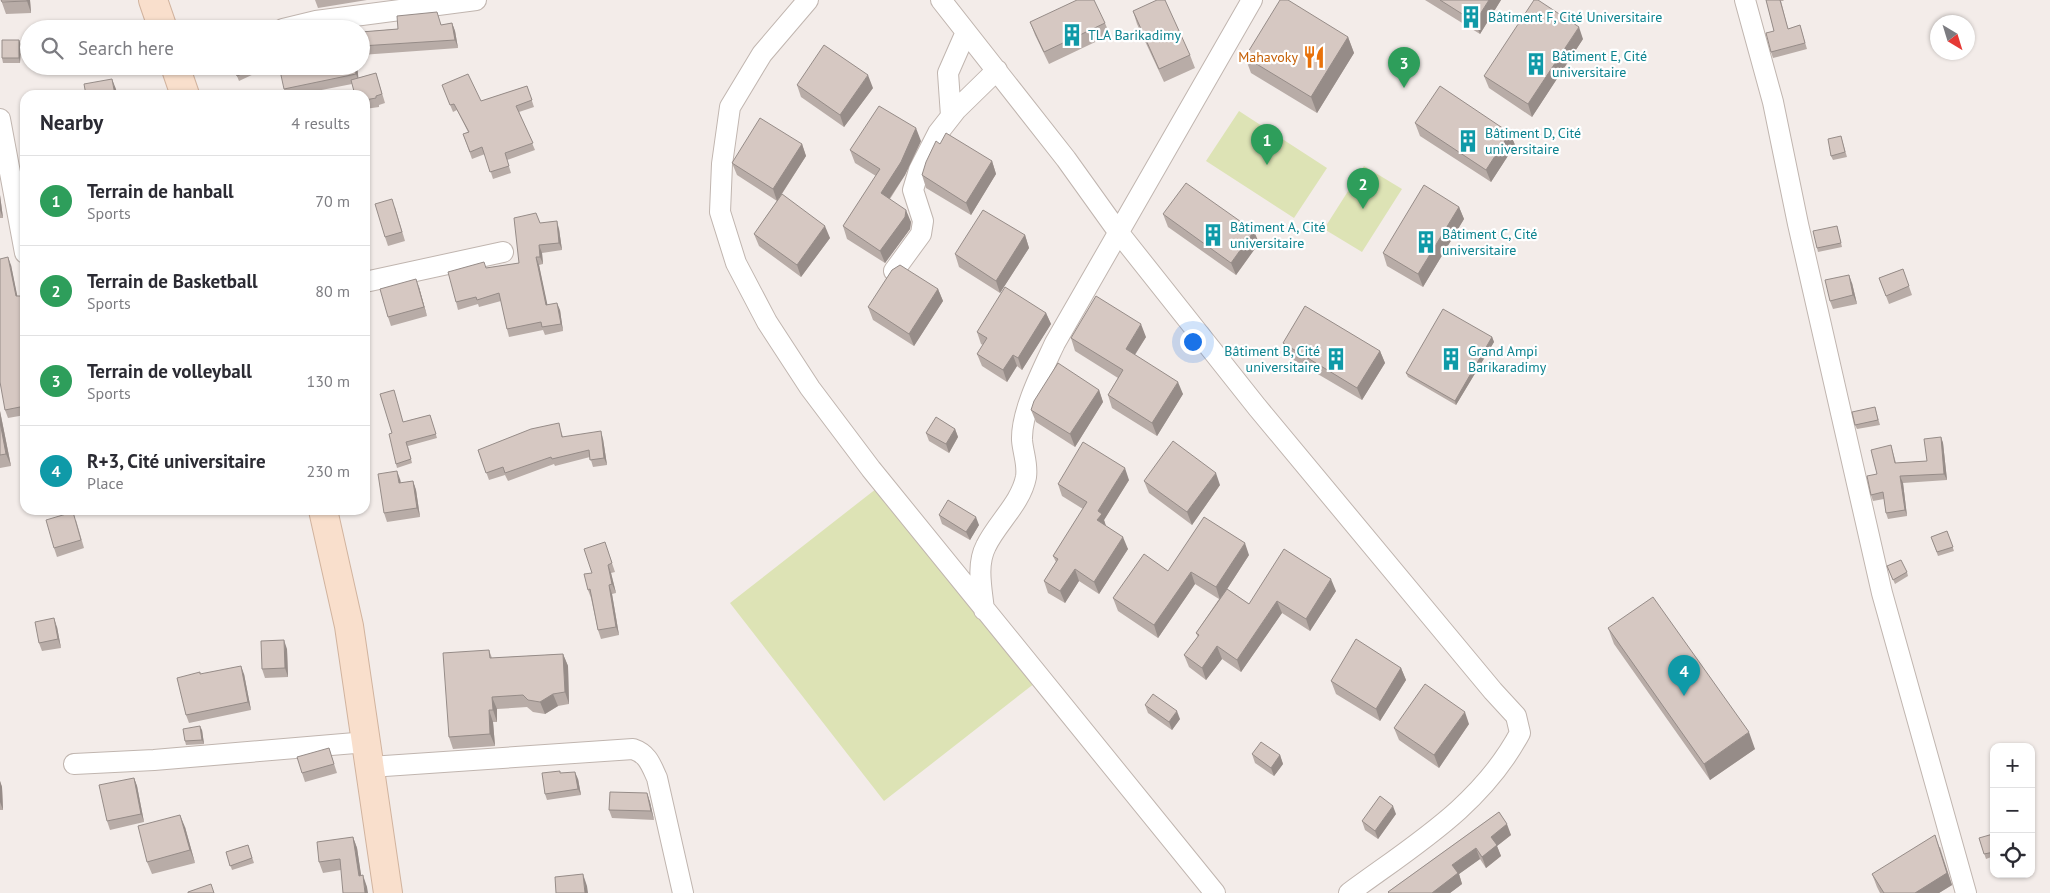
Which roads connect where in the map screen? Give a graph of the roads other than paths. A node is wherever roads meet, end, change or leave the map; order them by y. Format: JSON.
{"nodes":[{"id":1,"x":154,"y":0,"type":"edge"},
{"id":2,"x":476,"y":0,"type":"edge"},
{"id":3,"x":808,"y":0,"type":"edge"},
{"id":4,"x":940,"y":0,"type":"edge"},
{"id":5,"x":1252,"y":0,"type":"edge"},
{"id":6,"x":1745,"y":0,"type":"edge"},
{"id":7,"x":160,"y":20,"type":"edge"},
{"id":8,"x":324,"y":20,"type":"edge"},
{"id":9,"x":966,"y":32,"type":"junction"},
{"id":10,"x":997,"y":70,"type":"junction"},
{"id":11,"x":178,"y":75,"type":"edge"},
{"id":12,"x":183,"y":90,"type":"edge"},
{"id":13,"x":951,"y":116,"type":"junction"},
{"id":14,"x":0,"y":120,"type":"edge"},
{"id":15,"x":20,"y":226,"type":"edge"},
{"id":16,"x":1119,"y":233,"type":"junction"},
{"id":17,"x":503,"y":252,"type":"dead end"},
{"id":18,"x":894,"y":272,"type":"edge"},
{"id":19,"x":370,"y":281,"type":"edge"},
{"id":20,"x":324,"y":515,"type":"edge"},
{"id":21,"x":984,"y":610,"type":"junction"},
{"id":22,"x":368,"y":754,"type":"junction"},
{"id":23,"x":74,"y":764,"type":"dead end"},
{"id":24,"x":388,"y":893,"type":"edge"},
{"id":25,"x":683,"y":893,"type":"edge"},
{"id":26,"x":1214,"y":893,"type":"edge"},
{"id":27,"x":1349,"y":893,"type":"edge"},
{"id":28,"x":1966,"y":893,"type":"edge"}],
"edges":[{"from":1,"to":7,"type":"street"},
{"from":2,"to":8,"type":"street"},
{"from":3,"to":21,"type":"street"},
{"from":4,"to":9,"type":"street"},
{"from":5,"to":16,"type":"street"},
{"from":6,"to":28,"type":"street"},
{"from":9,"to":10,"type":"street"},
{"from":9,"to":13,"type":"street"},
{"from":10,"to":13,"type":"street"},
{"from":10,"to":16,"type":"street"},
{"from":11,"to":12,"type":"street"},
{"from":13,"to":18,"type":"street"},
{"from":14,"to":15,"type":"street"},
{"from":16,"to":21,"type":"street"},
{"from":16,"to":27,"type":"street"},
{"from":17,"to":19,"type":"street"},
{"from":20,"to":22,"type":"street"},
{"from":21,"to":26,"type":"street"},
{"from":22,"to":23,"type":"street"},
{"from":22,"to":24,"type":"street"},
{"from":22,"to":25,"type":"street"}]}
